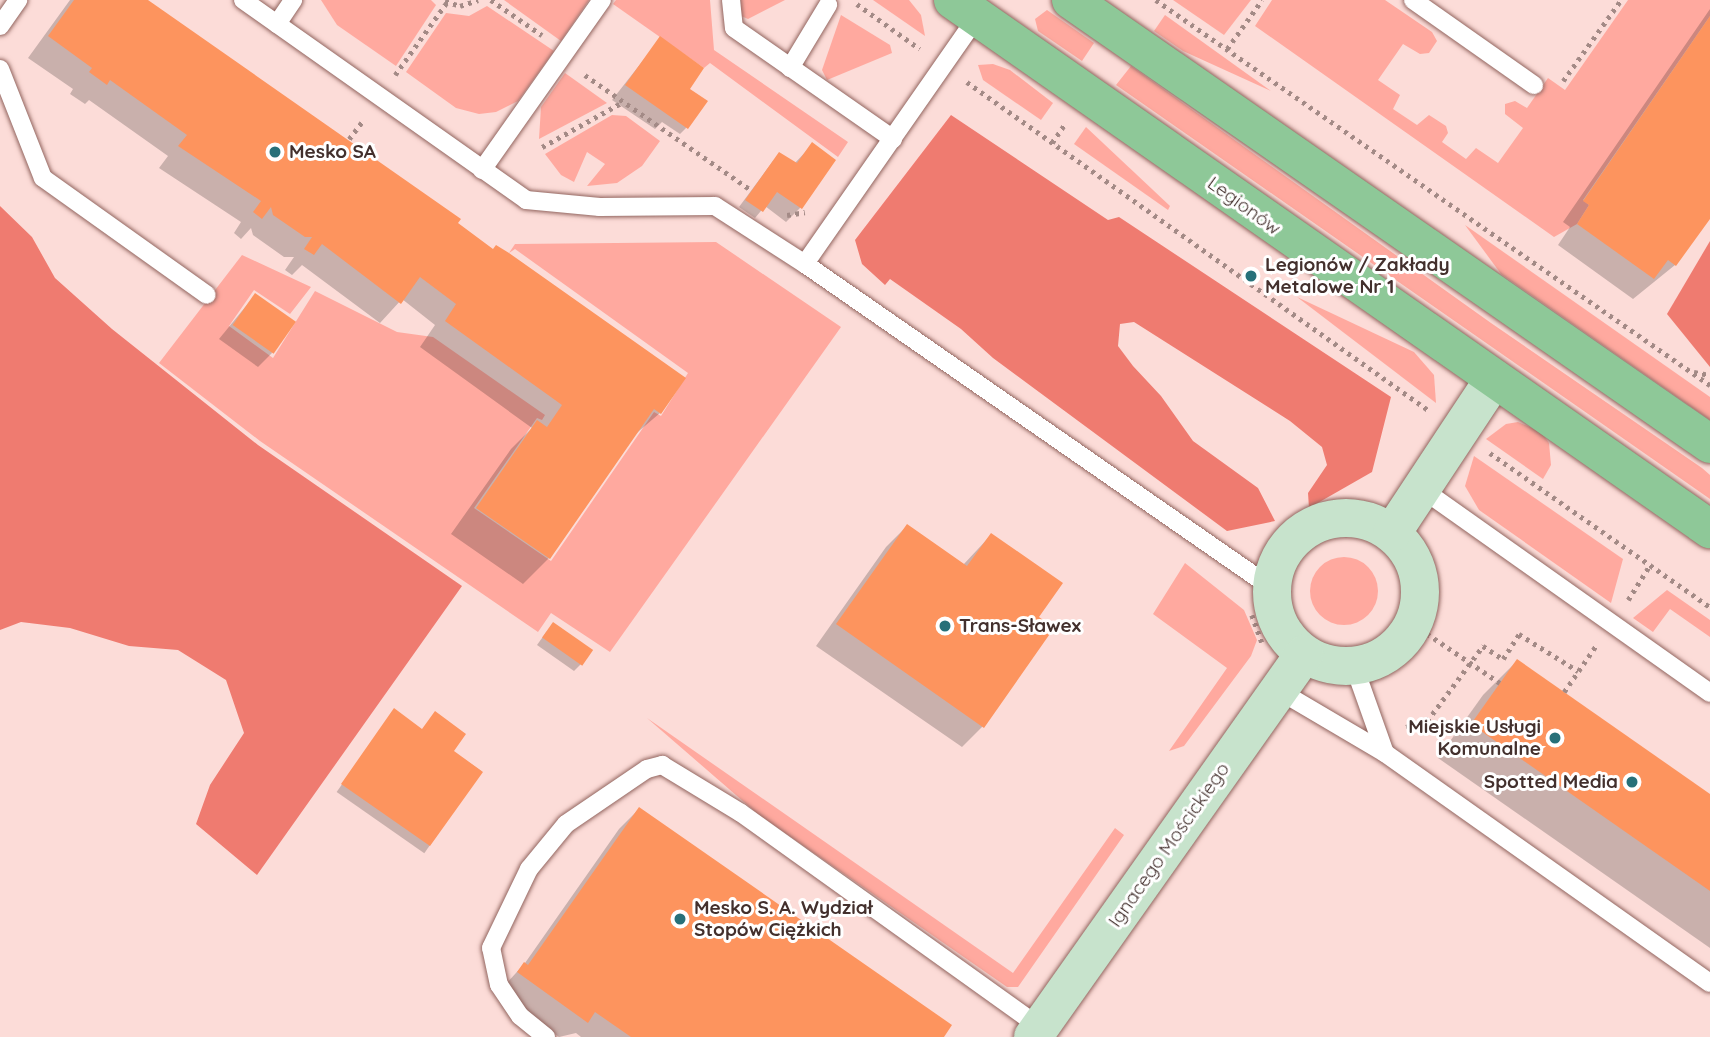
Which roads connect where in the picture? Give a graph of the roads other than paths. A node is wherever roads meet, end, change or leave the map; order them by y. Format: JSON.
{"nodes":[{"id":1,"x":18,"y":0,"type":"edge"},
{"id":2,"x":243,"y":0,"type":"edge"},
{"id":3,"x":293,"y":0,"type":"edge"},
{"id":4,"x":602,"y":0,"type":"edge"},
{"id":5,"x":732,"y":0,"type":"edge"},
{"id":6,"x":1071,"y":0,"type":"edge"},
{"id":7,"x":1413,"y":0,"type":"edge"},
{"id":8,"x":828,"y":5,"type":"dead end"},
{"id":9,"x":965,"y":8,"type":"edge"},
{"id":10,"x":277,"y":24,"type":"junction"},
{"id":11,"x":0,"y":26,"type":"edge"},
{"id":12,"x":790,"y":68,"type":"junction"},
{"id":13,"x":0,"y":69,"type":"edge"},
{"id":14,"x":1534,"y":85,"type":"dead end"},
{"id":15,"x":892,"y":139,"type":"junction"},
{"id":16,"x":482,"y":170,"type":"junction"},
{"id":17,"x":806,"y":264,"type":"junction"},
{"id":18,"x":207,"y":295,"type":"dead end"},
{"id":19,"x":1494,"y":379,"type":"junction"},
{"id":20,"x":1710,"y":444,"type":"edge"},
{"id":21,"x":1422,"y":489,"type":"junction"},
{"id":22,"x":1710,"y":529,"type":"edge"},
{"id":23,"x":1392,"y":533,"type":"junction"},
{"id":24,"x":1272,"y":588,"type":"junction"},
{"id":25,"x":1304,"y":654,"type":"junction"},
{"id":26,"x":1354,"y":666,"type":"junction"},
{"id":27,"x":1278,"y":691,"type":"junction"},
{"id":28,"x":1710,"y":693,"type":"edge"},
{"id":29,"x":1385,"y":753,"type":"junction"},
{"id":30,"x":1710,"y":983,"type":"edge"},
{"id":31,"x":1037,"y":1032,"type":"edge"},
{"id":32,"x":546,"y":1037,"type":"edge"}],
"edges":[{"from":1,"to":11,"type":"lane"},
{"from":2,"to":10,"type":"lane"},
{"from":3,"to":10,"type":"lane"},
{"from":4,"to":16,"type":"lane"},
{"from":5,"to":12,"type":"lane"},
{"from":6,"to":20,"type":"main road"},
{"from":7,"to":14,"type":"lane"},
{"from":8,"to":12,"type":"lane"},
{"from":9,"to":15,"type":"lane"},
{"from":9,"to":19,"type":"main road","name":"Legionów"},
{"from":10,"to":16,"type":"lane"},
{"from":12,"to":15,"type":"lane"},
{"from":13,"to":18,"type":"lane"},
{"from":15,"to":17,"type":"lane"},
{"from":16,"to":17,"type":"lane"},
{"from":17,"to":24,"type":"lane"},
{"from":19,"to":21,"type":"street"},
{"from":19,"to":22,"type":"main road","name":"Legionów"},
{"from":21,"to":23,"type":"street"},
{"from":21,"to":28,"type":"lane"},
{"from":23,"to":24,"type":"street"},
{"from":23,"to":26,"type":"street"},
{"from":24,"to":25,"type":"street"},
{"from":25,"to":26,"type":"street"},
{"from":25,"to":27,"type":"street","name":"Ignacego Mościckiego"},
{"from":26,"to":29,"type":"lane"},
{"from":27,"to":29,"type":"lane"},
{"from":27,"to":31,"type":"street","name":"Ignacego Mościckiego"},
{"from":29,"to":30,"type":"lane"},
{"from":31,"to":32,"type":"lane"}]}
